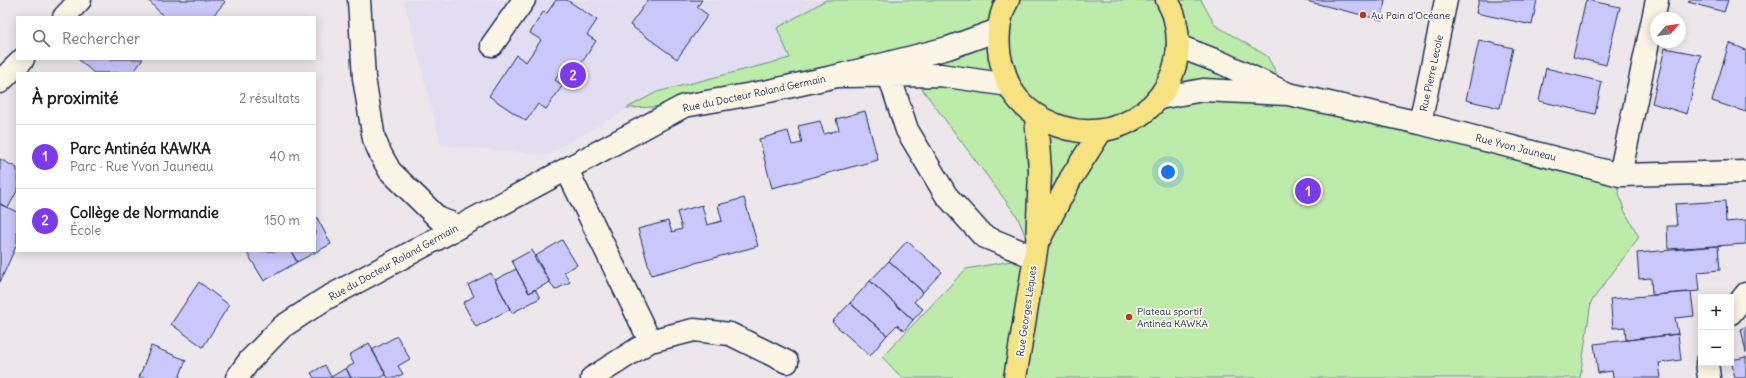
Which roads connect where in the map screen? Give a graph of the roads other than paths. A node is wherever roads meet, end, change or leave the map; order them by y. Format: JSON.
{"nodes":[{"id":1,"x":80,"y":0,"type":"edge"},
{"id":2,"x":359,"y":0,"type":"edge"},
{"id":3,"x":524,"y":0,"type":"edge"},
{"id":4,"x":1167,"y":0,"type":"edge"},
{"id":5,"x":1446,"y":0,"type":"edge"},
{"id":6,"x":1657,"y":0,"type":"edge"},
{"id":7,"x":1006,"y":1,"type":"edge"},
{"id":8,"x":65,"y":16,"type":"edge"},
{"id":9,"x":998,"y":30,"type":"junction"},
{"id":10,"x":492,"y":45,"type":"dead end"},
{"id":11,"x":1178,"y":46,"type":"junction"},
{"id":12,"x":22,"y":60,"type":"edge"},
{"id":13,"x":888,"y":75,"type":"junction"},
{"id":14,"x":837,"y":76,"type":"junction"},
{"id":15,"x":0,"y":82,"type":"edge"},
{"id":16,"x":1009,"y":85,"type":"junction"},
{"id":17,"x":1288,"y":94,"type":"junction"},
{"id":18,"x":1159,"y":98,"type":"junction"},
{"id":19,"x":1036,"y":116,"type":"junction"},
{"id":20,"x":1420,"y":123,"type":"junction"},
{"id":21,"x":1101,"y":132,"type":"junction"},
{"id":22,"x":566,"y":170,"type":"junction"},
{"id":23,"x":1746,"y":172,"type":"edge"},
{"id":24,"x":1620,"y":175,"type":"junction"},
{"id":25,"x":460,"y":226,"type":"junction"},
{"id":26,"x":1035,"y":251,"type":"junction"},
{"id":27,"x":1746,"y":294,"type":"edge"},
{"id":28,"x":1734,"y":309,"type":"edge"},
{"id":29,"x":650,"y":341,"type":"junction"},
{"id":30,"x":787,"y":362,"type":"dead end"},
{"id":31,"x":1707,"y":366,"type":"edge"},
{"id":32,"x":237,"y":378,"type":"edge"},
{"id":33,"x":592,"y":378,"type":"edge"},
{"id":34,"x":1015,"y":378,"type":"edge"},
{"id":35,"x":1709,"y":378,"type":"edge"}],
"edges":[{"from":1,"to":8,"type":"street"},
{"from":2,"to":25,"type":"street"},
{"from":3,"to":10,"type":"street"},
{"from":4,"to":11,"type":"main road"},
{"from":5,"to":20,"type":"street","name":"Rue Pierre Lecole"},
{"from":6,"to":24,"type":"street"},
{"from":7,"to":9,"type":"main road"},
{"from":9,"to":14,"type":"street","name":"Rue du Docteur Roland Germain"},
{"from":9,"to":16,"type":"main road"},
{"from":11,"to":17,"type":"street","name":"Rue Yvon Jauneau"},
{"from":11,"to":18,"type":"main road"},
{"from":12,"to":15,"type":"street"},
{"from":13,"to":14,"type":"street","name":"Rue du Docteur Roland Germain"},
{"from":13,"to":16,"type":"street","name":"Rue du Docteur Roland Germain"},
{"from":13,"to":26,"type":"street"},
{"from":14,"to":22,"type":"street","name":"Rue du Docteur Roland Germain"},
{"from":16,"to":19,"type":"main road"},
{"from":17,"to":18,"type":"street","name":"Rue Yvon Jauneau"},
{"from":17,"to":20,"type":"street","name":"Rue Yvon Jauneau"},
{"from":18,"to":21,"type":"main road"},
{"from":19,"to":21,"type":"main road"},
{"from":19,"to":26,"type":"main road","name":"Rue Georges Lèques"},
{"from":20,"to":24,"type":"street","name":"Rue Yvon Jauneau"},
{"from":21,"to":26,"type":"main road","name":"Rue Georges Lèques"},
{"from":22,"to":25,"type":"street","name":"Rue du Docteur Roland Germain"},
{"from":22,"to":29,"type":"street"},
{"from":23,"to":24,"type":"street","name":"Rue Yvon Jauneau"},
{"from":25,"to":32,"type":"street","name":"Rue du Docteur Roland Germain"},
{"from":26,"to":34,"type":"main road","name":"Rue Georges Lèques"},
{"from":27,"to":28,"type":"street"},
{"from":29,"to":30,"type":"street"},
{"from":29,"to":33,"type":"street"},
{"from":31,"to":35,"type":"street"}]}
